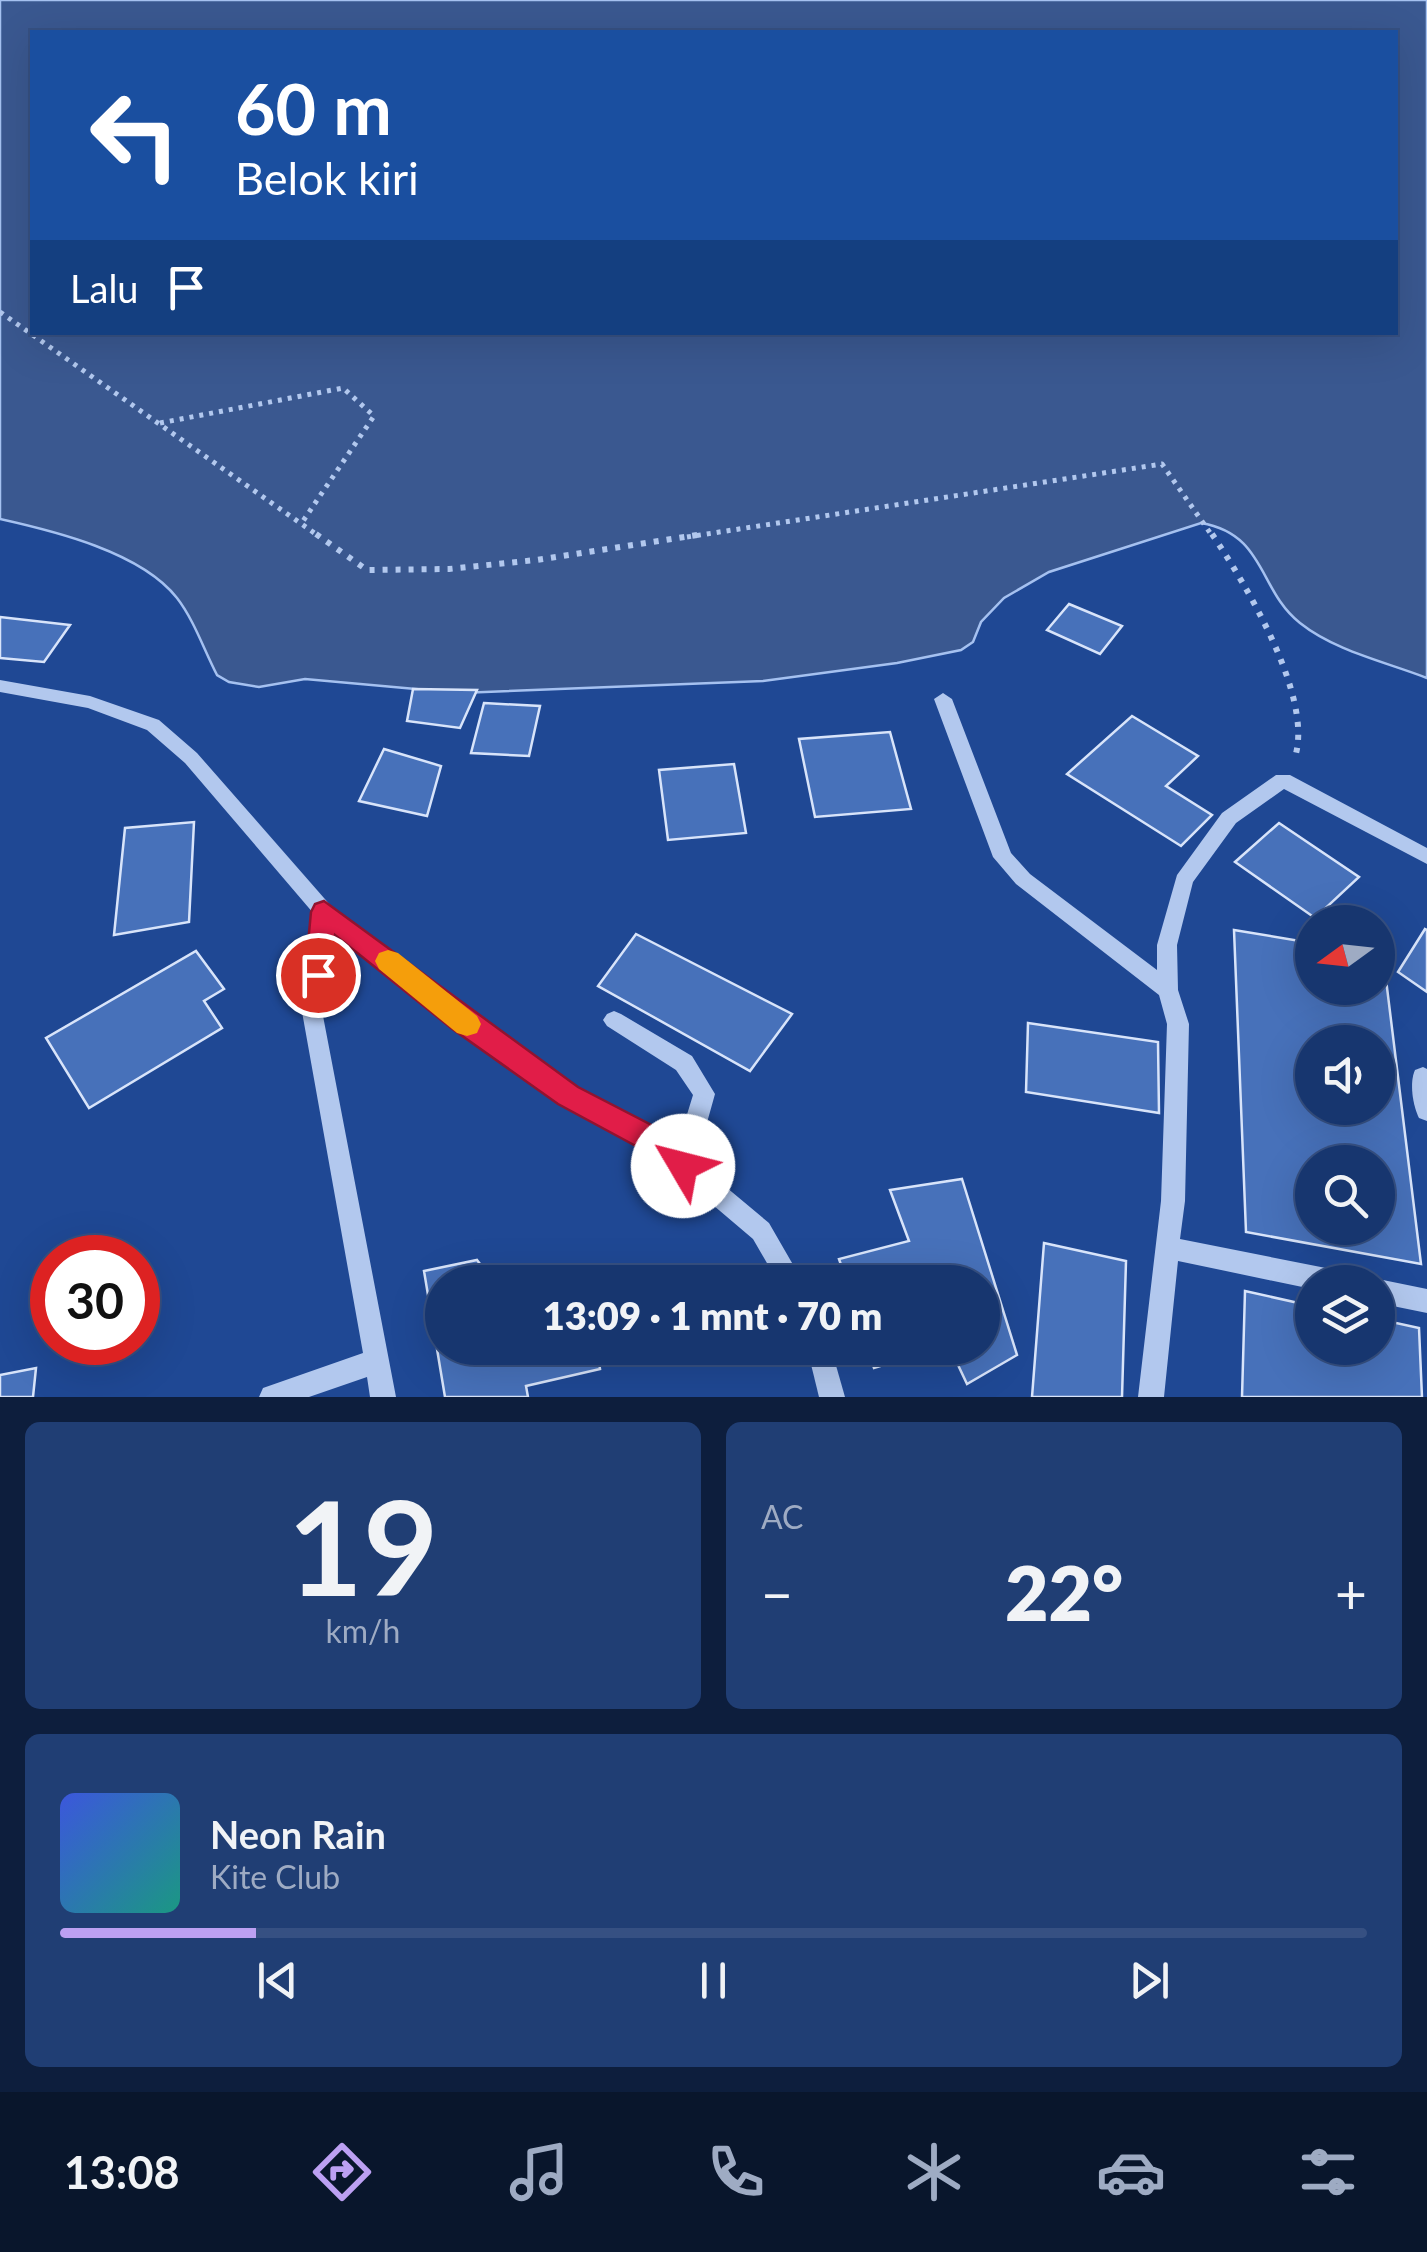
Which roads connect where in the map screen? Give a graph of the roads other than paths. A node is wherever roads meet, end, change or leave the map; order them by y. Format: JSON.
{"nodes":[{"id":1,"x":0,"y":686,"type":"edge"},
{"id":2,"x":944,"y":699,"type":"dead end"},
{"id":3,"x":1427,"y":856,"type":"edge"},
{"id":4,"x":324,"y":912,"type":"junction"},
{"id":5,"x":1168,"y":990,"type":"junction"},
{"id":6,"x":614,"y":1020,"type":"dead end"},
{"id":7,"x":1422,"y":1077,"type":"dead end"},
{"id":8,"x":1427,"y":1111,"type":"edge"},
{"id":9,"x":683,"y":1166,"type":"junction"},
{"id":10,"x":1169,"y":1248,"type":"junction"},
{"id":11,"x":781,"y":1265,"type":"edge"},
{"id":12,"x":1295,"y":1274,"type":"edge"},
{"id":13,"x":1395,"y":1294,"type":"edge"},
{"id":14,"x":1427,"y":1301,"type":"edge"},
{"id":15,"x":377,"y":1361,"type":"junction"},
{"id":16,"x":824,"y":1365,"type":"edge"},
{"id":17,"x":272,"y":1397,"type":"edge"},
{"id":18,"x":383,"y":1397,"type":"edge"},
{"id":19,"x":832,"y":1397,"type":"edge"},
{"id":20,"x":1151,"y":1397,"type":"edge"}],
"edges":[{"from":1,"to":4,"type":"street"},
{"from":2,"to":5,"type":"street"},
{"from":3,"to":5,"type":"street"},
{"from":4,"to":9,"type":"street"},
{"from":4,"to":15,"type":"street"},
{"from":5,"to":10,"type":"street"},
{"from":6,"to":9,"type":"street"},
{"from":7,"to":8,"type":"street"},
{"from":9,"to":11,"type":"street"},
{"from":10,"to":12,"type":"street"},
{"from":10,"to":20,"type":"street"},
{"from":13,"to":14,"type":"street"},
{"from":15,"to":17,"type":"street"},
{"from":15,"to":18,"type":"street"},
{"from":16,"to":19,"type":"street"}]}
